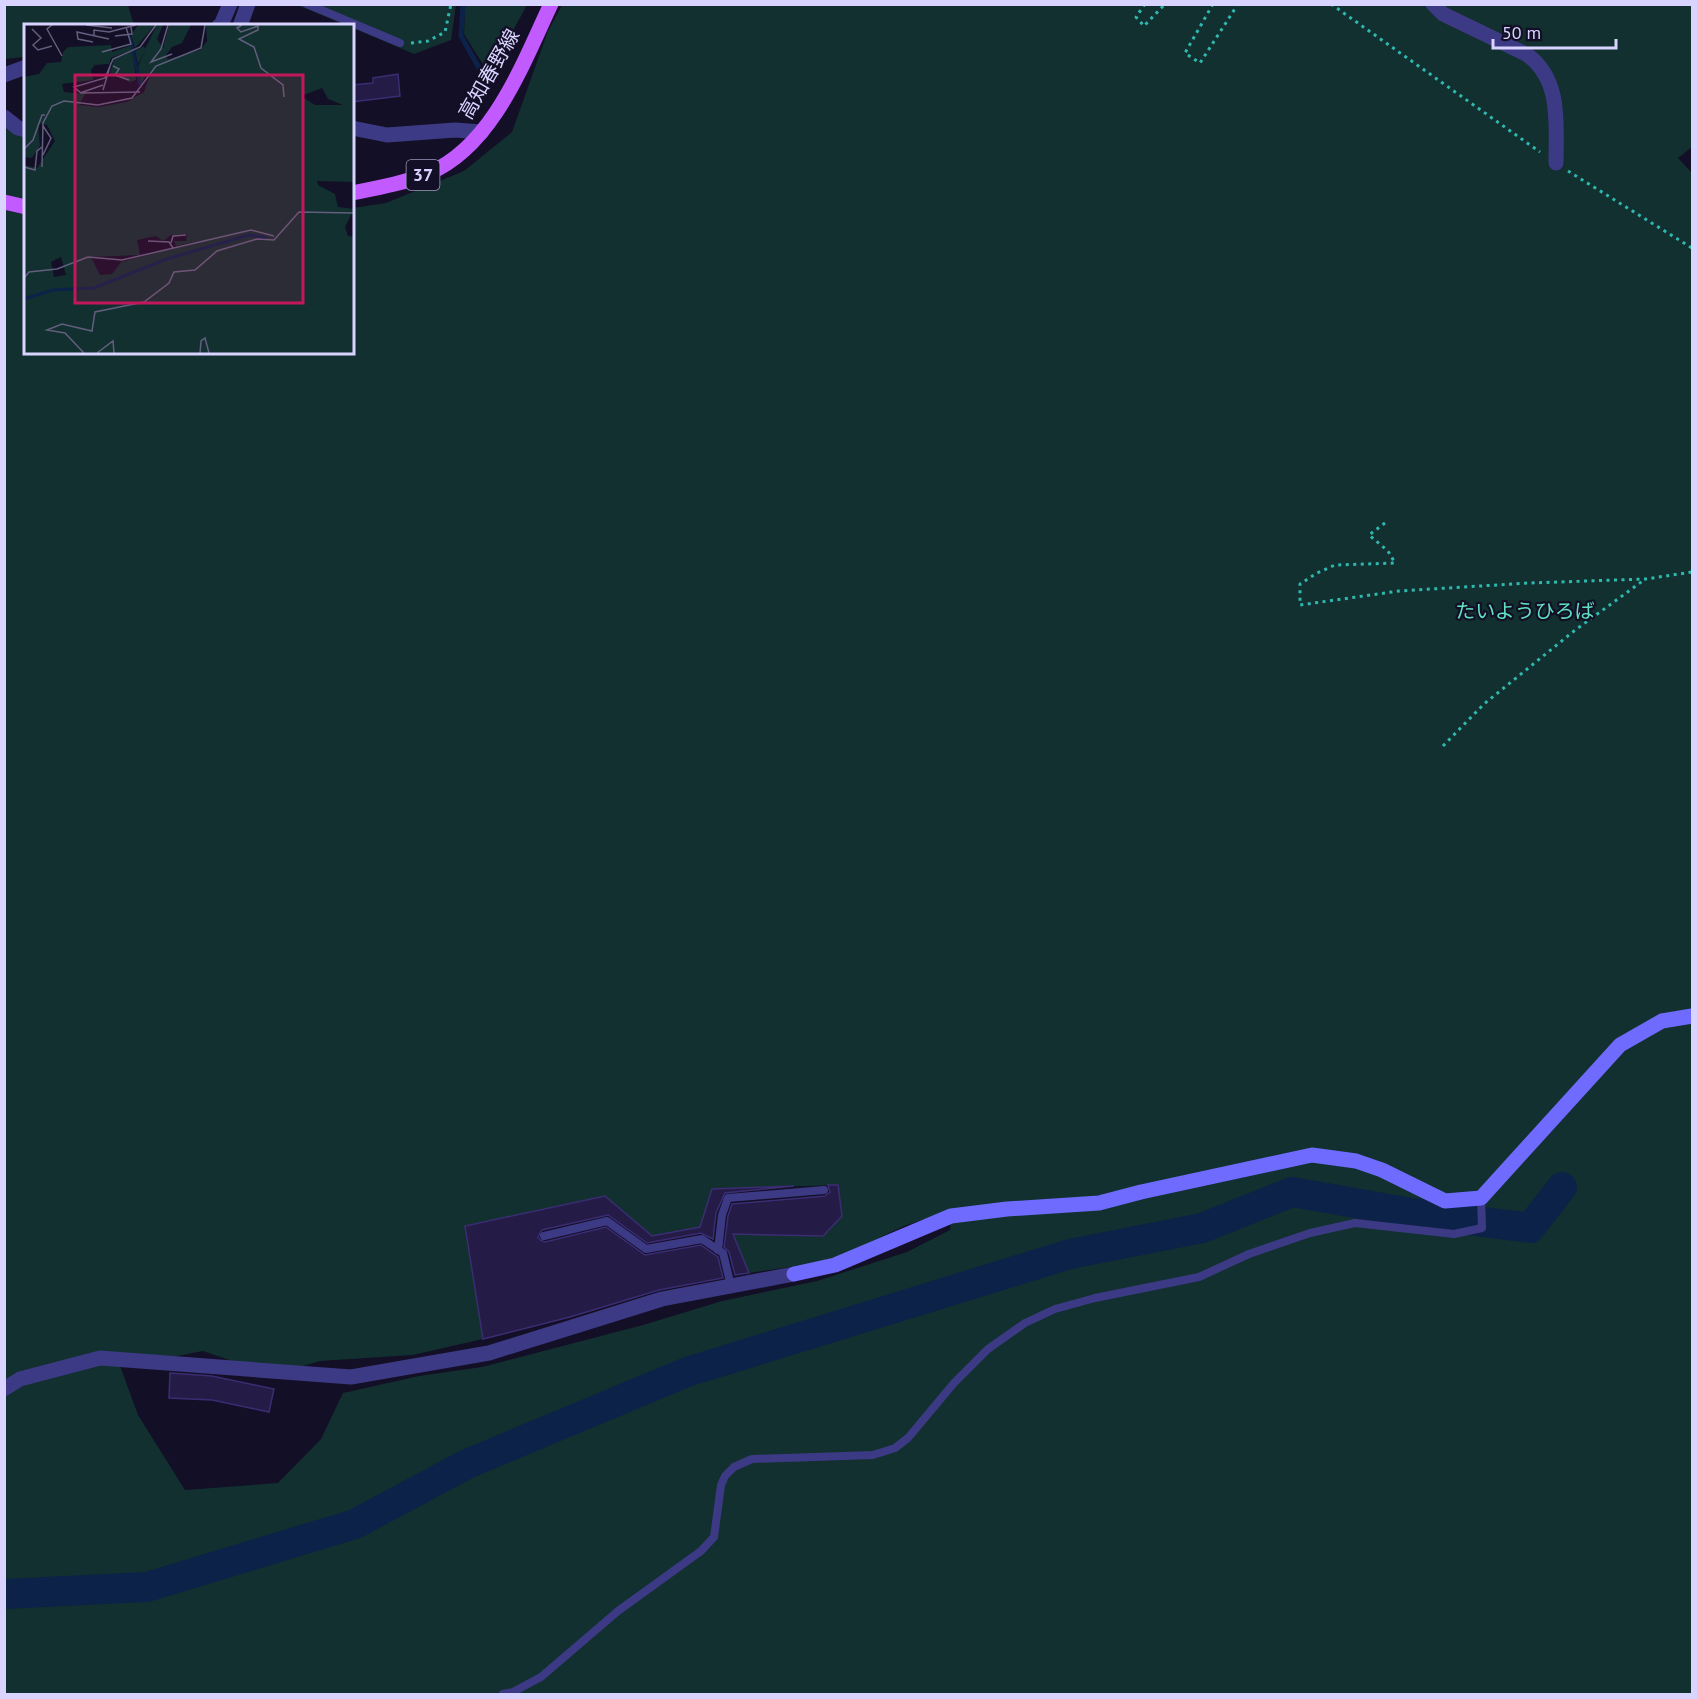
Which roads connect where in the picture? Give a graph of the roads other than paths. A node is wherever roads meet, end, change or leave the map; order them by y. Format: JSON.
{"nodes":[{"id":1,"x":230,"y":4,"type":"edge"},
{"id":2,"x":248,"y":4,"type":"edge"},
{"id":3,"x":307,"y":4,"type":"edge"},
{"id":4,"x":551,"y":4,"type":"edge"},
{"id":5,"x":1433,"y":4,"type":"edge"},
{"id":6,"x":221,"y":24,"type":"edge"},
{"id":7,"x":241,"y":24,"type":"edge"},
{"id":8,"x":400,"y":43,"type":"road end"},
{"id":9,"x":24,"y":68,"type":"edge"},
{"id":10,"x":4,"y":75,"type":"edge"},
{"id":11,"x":4,"y":117,"type":"edge"},
{"id":12,"x":354,"y":128,"type":"edge"},
{"id":13,"x":24,"y":130,"type":"edge"},
{"id":14,"x":482,"y":132,"type":"junction"},
{"id":15,"x":1556,"y":163,"type":"road end"},
{"id":16,"x":354,"y":192,"type":"edge"},
{"id":17,"x":4,"y":202,"type":"edge"},
{"id":18,"x":24,"y":207,"type":"edge"},
{"id":19,"x":1692,"y":1016,"type":"edge"},
{"id":20,"x":824,"y":1190,"type":"dead end"},
{"id":21,"x":1481,"y":1198,"type":"junction"},
{"id":22,"x":544,"y":1236,"type":"dead end"},
{"id":23,"x":718,"y":1250,"type":"junction"},
{"id":24,"x":731,"y":1286,"type":"junction"},
{"id":25,"x":4,"y":1389,"type":"edge"},
{"id":26,"x":502,"y":1695,"type":"edge"}],
"edges":[{"from":1,"to":6,"type":"street"},
{"from":2,"to":7,"type":"street"},
{"from":3,"to":8,"type":"lane"},
{"from":4,"to":14,"type":"main road","name":"高知春野線","number":"37"},
{"from":5,"to":15,"type":"street"},
{"from":9,"to":10,"type":"street"},
{"from":11,"to":13,"type":"street"},
{"from":12,"to":14,"type":"street"},
{"from":14,"to":16,"type":"main road","name":"高知春野線","number":"37"},
{"from":17,"to":18,"type":"main road"},
{"from":19,"to":21,"type":"street"},
{"from":20,"to":23,"type":"lane"},
{"from":21,"to":24,"type":"street"},
{"from":21,"to":26,"type":"lane"},
{"from":22,"to":23,"type":"lane"},
{"from":23,"to":24,"type":"lane"},
{"from":24,"to":25,"type":"street"}]}
